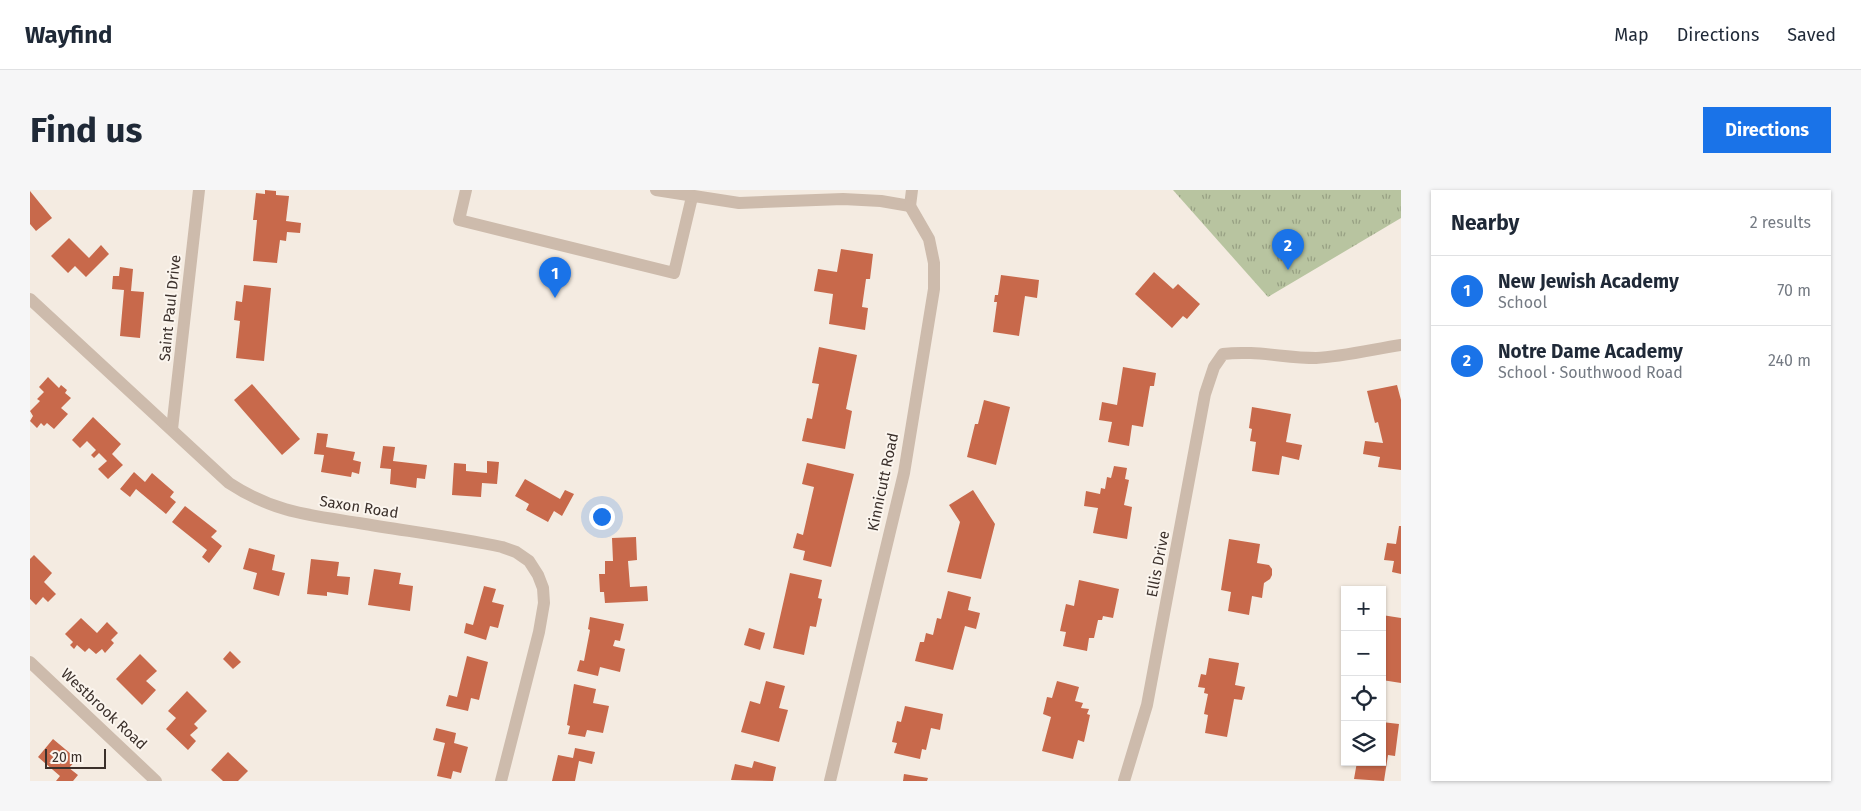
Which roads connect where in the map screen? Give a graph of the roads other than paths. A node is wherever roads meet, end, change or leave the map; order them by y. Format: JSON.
{"nodes":[{"id":1,"x":200,"y":190,"type":"edge"},
{"id":2,"x":466,"y":190,"type":"edge"},
{"id":3,"x":656,"y":190,"type":"edge"},
{"id":4,"x":912,"y":190,"type":"edge"},
{"id":5,"x":692,"y":196,"type":"junction"},
{"id":6,"x":910,"y":206,"type":"junction"},
{"id":7,"x":30,"y":299,"type":"edge"},
{"id":8,"x":1401,"y":345,"type":"edge"},
{"id":9,"x":172,"y":429,"type":"junction"},
{"id":10,"x":30,"y":662,"type":"edge"},
{"id":11,"x":156,"y":781,"type":"edge"},
{"id":12,"x":502,"y":781,"type":"edge"},
{"id":13,"x":830,"y":781,"type":"edge"},
{"id":14,"x":1124,"y":781,"type":"edge"}],
"edges":[{"from":1,"to":9,"type":"street","name":"Saint Paul Drive"},
{"from":2,"to":5,"type":"street"},
{"from":3,"to":5,"type":"street"},
{"from":4,"to":6,"type":"street"},
{"from":5,"to":6,"type":"street"},
{"from":6,"to":13,"type":"street","name":"Kinnicutt Road"},
{"from":7,"to":9,"type":"street","name":"Saxon Road"},
{"from":8,"to":14,"type":"street","name":"Ellis Drive"},
{"from":9,"to":12,"type":"street","name":"Saxon Road"},
{"from":10,"to":11,"type":"street","name":"Westbrook Road"}]}
